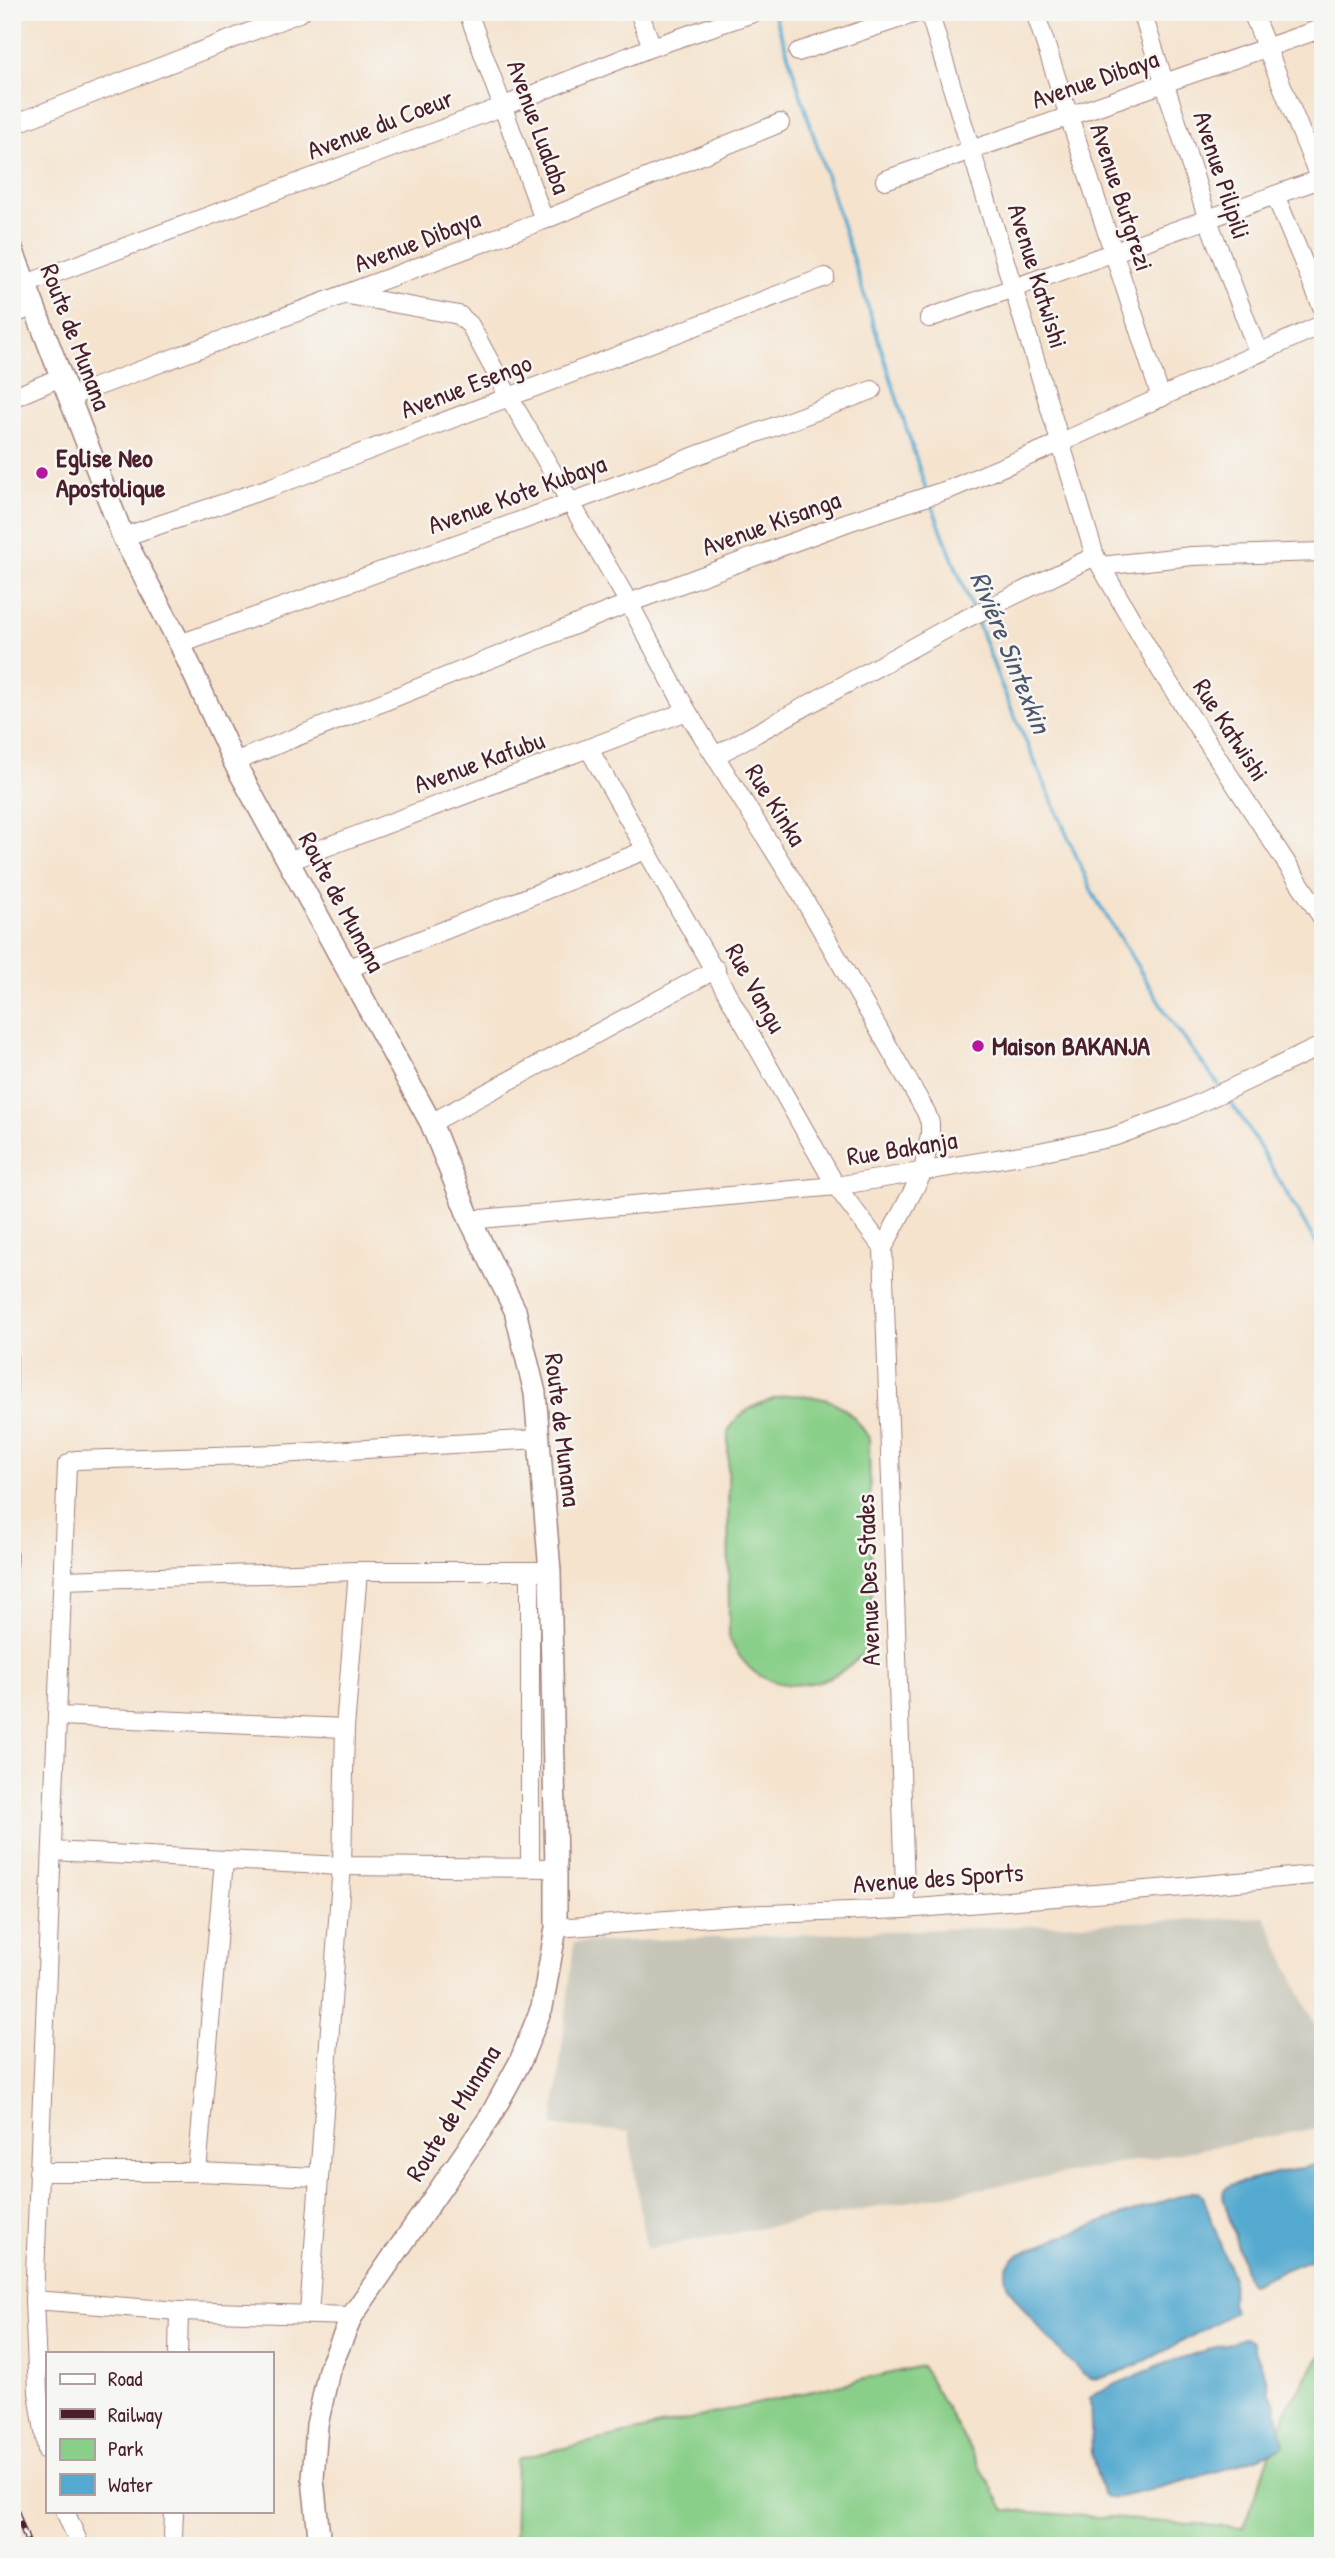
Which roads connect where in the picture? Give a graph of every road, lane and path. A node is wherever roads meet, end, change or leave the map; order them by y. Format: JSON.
{"nodes":[{"id":1,"x":301,"y":12,"type":"edge"},
{"id":2,"x":468,"y":12,"type":"edge"},
{"id":3,"x":639,"y":12,"type":"edge"},
{"id":4,"x":919,"y":12,"type":"edge"},
{"id":5,"x":929,"y":12,"type":"edge"},
{"id":6,"x":1035,"y":12,"type":"edge"},
{"id":7,"x":1142,"y":12,"type":"edge"},
{"id":8,"x":1252,"y":12,"type":"edge"},
{"id":9,"x":753,"y":13,"type":"edge"},
{"id":10,"x":1323,"y":28,"type":"edge"},
{"id":11,"x":1267,"y":46,"type":"junction"},
{"id":12,"x":652,"y":47,"type":"junction"},
{"id":13,"x":798,"y":52,"type":"dead end"},
{"id":14,"x":1164,"y":83,"type":"junction"},
{"id":15,"x":504,"y":106,"type":"junction"},
{"id":16,"x":1069,"y":116,"type":"junction"},
{"id":17,"x":780,"y":123,"type":"dead end"},
{"id":18,"x":12,"y":125,"type":"edge"},
{"id":19,"x":972,"y":149,"type":"junction"},
{"id":20,"x":1322,"y":178,"type":"edge"},
{"id":21,"x":885,"y":180,"type":"dead end"},
{"id":22,"x":1275,"y":195,"type":"junction"},
{"id":23,"x":544,"y":220,"type":"junction"},
{"id":24,"x":1208,"y":220,"type":"junction"},
{"id":25,"x":12,"y":248,"type":"edge"},
{"id":26,"x":1111,"y":252,"type":"junction"},
{"id":27,"x":825,"y":277,"type":"dead end"},
{"id":28,"x":26,"y":284,"type":"junction"},
{"id":29,"x":1014,"y":287,"type":"junction"},
{"id":30,"x":348,"y":295,"type":"junction"},
{"id":31,"x":34,"y":306,"type":"junction"},
{"id":32,"x":1323,"y":309,"type":"edge"},
{"id":33,"x":12,"y":315,"type":"edge"},
{"id":34,"x":929,"y":318,"type":"dead end"},
{"id":35,"x":1323,"y":324,"type":"edge"},
{"id":36,"x":1258,"y":352,"type":"junction"},
{"id":37,"x":61,"y":377,"type":"junction"},
{"id":38,"x":872,"y":390,"type":"dead end"},
{"id":39,"x":69,"y":397,"type":"junction"},
{"id":40,"x":509,"y":397,"type":"junction"},
{"id":41,"x":12,"y":398,"type":"edge"},
{"id":42,"x":1161,"y":398,"type":"junction"},
{"id":43,"x":1062,"y":442,"type":"junction"},
{"id":44,"x":572,"y":502,"type":"junction"},
{"id":45,"x":123,"y":537,"type":"junction"},
{"id":46,"x":1323,"y":552,"type":"edge"},
{"id":47,"x":1098,"y":561,"type":"junction"},
{"id":48,"x":629,"y":603,"type":"junction"},
{"id":49,"x":180,"y":644,"type":"junction"},
{"id":50,"x":687,"y":711,"type":"junction"},
{"id":51,"x":589,"y":749,"type":"junction"},
{"id":52,"x":715,"y":756,"type":"junction"},
{"id":53,"x":233,"y":762,"type":"junction"},
{"id":54,"x":646,"y":850,"type":"junction"},
{"id":55,"x":289,"y":861,"type":"junction"},
{"id":56,"x":1323,"y":919,"type":"edge"},
{"id":57,"x":346,"y":969,"type":"junction"},
{"id":58,"x":716,"y":969,"type":"junction"},
{"id":59,"x":1323,"y":1045,"type":"edge"},
{"id":60,"x":431,"y":1123,"type":"junction"},
{"id":61,"x":923,"y":1172,"type":"junction"},
{"id":62,"x":836,"y":1186,"type":"junction"},
{"id":63,"x":470,"y":1220,"type":"junction"},
{"id":64,"x":883,"y":1248,"type":"junction"},
{"id":65,"x":540,"y":1439,"type":"junction"},
{"id":66,"x":358,"y":1571,"type":"junction"},
{"id":67,"x":540,"y":1571,"type":"junction"},
{"id":68,"x":63,"y":1580,"type":"junction"},
{"id":69,"x":58,"y":1716,"type":"junction"},
{"id":70,"x":345,"y":1728,"type":"junction"},
{"id":71,"x":52,"y":1851,"type":"junction"},
{"id":72,"x":224,"y":1861,"type":"junction"},
{"id":73,"x":342,"y":1866,"type":"junction"},
{"id":74,"x":530,"y":1867,"type":"junction"},
{"id":75,"x":556,"y":1868,"type":"junction"},
{"id":76,"x":1323,"y":1874,"type":"edge"},
{"id":77,"x":904,"y":1909,"type":"junction"},
{"id":78,"x":556,"y":1928,"type":"junction"},
{"id":79,"x":37,"y":2172,"type":"junction"},
{"id":80,"x":197,"y":2172,"type":"junction"},
{"id":81,"x":319,"y":2177,"type":"junction"},
{"id":82,"x":34,"y":2300,"type":"junction"},
{"id":83,"x":179,"y":2311,"type":"junction"},
{"id":84,"x":309,"y":2314,"type":"junction"},
{"id":85,"x":352,"y":2316,"type":"junction"},
{"id":86,"x":178,"y":2352,"type":"edge"},
{"id":87,"x":46,"y":2444,"type":"edge"},
{"id":88,"x":65,"y":2512,"type":"edge"},
{"id":89,"x":174,"y":2512,"type":"edge"},
{"id":90,"x":173,"y":2536,"type":"dead end"},
{"id":91,"x":79,"y":2546,"type":"edge"},
{"id":92,"x":320,"y":2546,"type":"edge"}],
"edges":[{"from":1,"to":18,"type":"street"},
{"from":2,"to":15,"type":"street","name":"Avenue Lualaba"},
{"from":3,"to":12,"type":"street"},
{"from":4,"to":13,"type":"street"},
{"from":5,"to":19,"type":"street","name":"Avenue Katwishi"},
{"from":6,"to":16,"type":"street","name":"Avenue Butgrezi"},
{"from":7,"to":14,"type":"street","name":"Avenue Pilipili"},
{"from":8,"to":11,"type":"street"},
{"from":9,"to":12,"type":"street","name":"Avenue du Coeur"},
{"from":10,"to":11,"type":"street","name":"Avenue Dibaya"},
{"from":11,"to":14,"type":"street","name":"Avenue Dibaya"},
{"from":11,"to":20,"type":"street"},
{"from":12,"to":15,"type":"street","name":"Avenue du Coeur"},
{"from":14,"to":16,"type":"street","name":"Avenue Dibaya"},
{"from":14,"to":24,"type":"street","name":"Avenue Pilipili"},
{"from":15,"to":23,"type":"street","name":"Avenue Lualaba"},
{"from":15,"to":28,"type":"street","name":"Avenue du Coeur"},
{"from":16,"to":19,"type":"street","name":"Avenue Dibaya"},
{"from":16,"to":26,"type":"street","name":"Avenue Butgrezi"},
{"from":17,"to":23,"type":"street","name":"Avenue Dibaya"},
{"from":19,"to":21,"type":"street","name":"Avenue Dibaya"},
{"from":19,"to":29,"type":"street","name":"Avenue Katwishi"},
{"from":20,"to":22,"type":"street"},
{"from":22,"to":24,"type":"street"},
{"from":22,"to":32,"type":"street"},
{"from":23,"to":30,"type":"street","name":"Avenue Dibaya"},
{"from":24,"to":26,"type":"street"},
{"from":24,"to":36,"type":"street","name":"Avenue Pilipili"},
{"from":25,"to":28,"type":"main road","name":"Route de Munana"},
{"from":26,"to":29,"type":"street"},
{"from":26,"to":42,"type":"street","name":"Avenue Butgrezi"},
{"from":27,"to":40,"type":"street","name":"Avenue Esengo"},
{"from":28,"to":31,"type":"main road","name":"Route de Munana"},
{"from":29,"to":34,"type":"street"},
{"from":29,"to":43,"type":"street","name":"Avenue Katwishi"},
{"from":30,"to":39,"type":"street","name":"Avenue Dibaya"},
{"from":30,"to":40,"type":"street","name":"Rue Kinka"},
{"from":31,"to":33,"type":"street"},
{"from":31,"to":37,"type":"main road","name":"Route de Munana"},
{"from":35,"to":36,"type":"street","name":"Avenue Kisanga"},
{"from":36,"to":42,"type":"street","name":"Avenue Kisanga"},
{"from":37,"to":39,"type":"main road","name":"Route de Munana"},
{"from":37,"to":41,"type":"street"},
{"from":38,"to":44,"type":"street","name":"Avenue Kote Kubaya"},
{"from":39,"to":45,"type":"main road","name":"Route de Munana"},
{"from":40,"to":44,"type":"street","name":"Rue Kinka"},
{"from":40,"to":45,"type":"street","name":"Avenue Esengo"},
{"from":42,"to":43,"type":"street","name":"Avenue Kisanga"},
{"from":43,"to":47,"type":"street","name":"Avenue Katwishi"},
{"from":43,"to":48,"type":"street","name":"Avenue Kisanga"},
{"from":44,"to":48,"type":"street","name":"Rue Kinka"},
{"from":44,"to":49,"type":"street","name":"Avenue Kote Kubaya"},
{"from":45,"to":49,"type":"main road","name":"Route de Munana"},
{"from":46,"to":47,"type":"street"},
{"from":47,"to":52,"type":"street"},
{"from":47,"to":56,"type":"street","name":"Rue Katwishi"},
{"from":48,"to":50,"type":"street","name":"Rue Kinka"},
{"from":48,"to":53,"type":"street","name":"Avenue Kisanga"},
{"from":49,"to":53,"type":"main road","name":"Route de Munana"},
{"from":50,"to":51,"type":"street","name":"Avenue Kafubu"},
{"from":50,"to":52,"type":"street","name":"Rue Kinka"},
{"from":51,"to":54,"type":"street","name":"Rue Vangu"},
{"from":51,"to":55,"type":"street","name":"Avenue Kafubu"},
{"from":52,"to":61,"type":"street","name":"Rue Kinka"},
{"from":53,"to":55,"type":"main road","name":"Route de Munana"},
{"from":54,"to":57,"type":"street"},
{"from":54,"to":58,"type":"street","name":"Rue Vangu"},
{"from":55,"to":57,"type":"main road","name":"Route de Munana"},
{"from":57,"to":60,"type":"main road","name":"Route de Munana"},
{"from":58,"to":60,"type":"street"},
{"from":58,"to":62,"type":"street","name":"Rue Vangu"},
{"from":59,"to":61,"type":"street","name":"Rue Bakanja"},
{"from":60,"to":63,"type":"main road","name":"Route de Munana"},
{"from":61,"to":62,"type":"street","name":"Rue Bakanja"},
{"from":61,"to":64,"type":"street","name":"Rue Kinka"},
{"from":62,"to":63,"type":"street","name":"Rue Bakanja"},
{"from":62,"to":64,"type":"street","name":"Rue Vangu"},
{"from":63,"to":65,"type":"main road","name":"Route de Munana"},
{"from":64,"to":77,"type":"street","name":"Avenue Des Stades"},
{"from":65,"to":67,"type":"main road","name":"Route de Munana"},
{"from":65,"to":68,"type":"street"},
{"from":66,"to":67,"type":"street"},
{"from":66,"to":68,"type":"street"},
{"from":66,"to":70,"type":"street"},
{"from":67,"to":74,"type":"street"},
{"from":67,"to":75,"type":"main road","name":"Route de Munana"},
{"from":68,"to":69,"type":"street"},
{"from":69,"to":70,"type":"street"},
{"from":69,"to":71,"type":"street"},
{"from":70,"to":73,"type":"street"},
{"from":71,"to":72,"type":"street"},
{"from":71,"to":79,"type":"street"},
{"from":72,"to":73,"type":"street"},
{"from":72,"to":80,"type":"street"},
{"from":73,"to":74,"type":"street"},
{"from":73,"to":81,"type":"street"},
{"from":74,"to":75,"type":"street"},
{"from":75,"to":78,"type":"main road","name":"Route de Munana"},
{"from":76,"to":77,"type":"street","name":"Avenue des Sports"},
{"from":77,"to":78,"type":"street","name":"Avenue des Sports"},
{"from":78,"to":85,"type":"main road","name":"Route de Munana"},
{"from":79,"to":80,"type":"street"},
{"from":79,"to":82,"type":"street"},
{"from":80,"to":81,"type":"street"},
{"from":81,"to":84,"type":"street"},
{"from":82,"to":83,"type":"street"},
{"from":82,"to":87,"type":"street"},
{"from":83,"to":84,"type":"street"},
{"from":83,"to":86,"type":"street"},
{"from":84,"to":85,"type":"street"},
{"from":85,"to":92,"type":"main road","name":"Route de Munana"},
{"from":88,"to":91,"type":"street"},
{"from":89,"to":90,"type":"street"}]}
